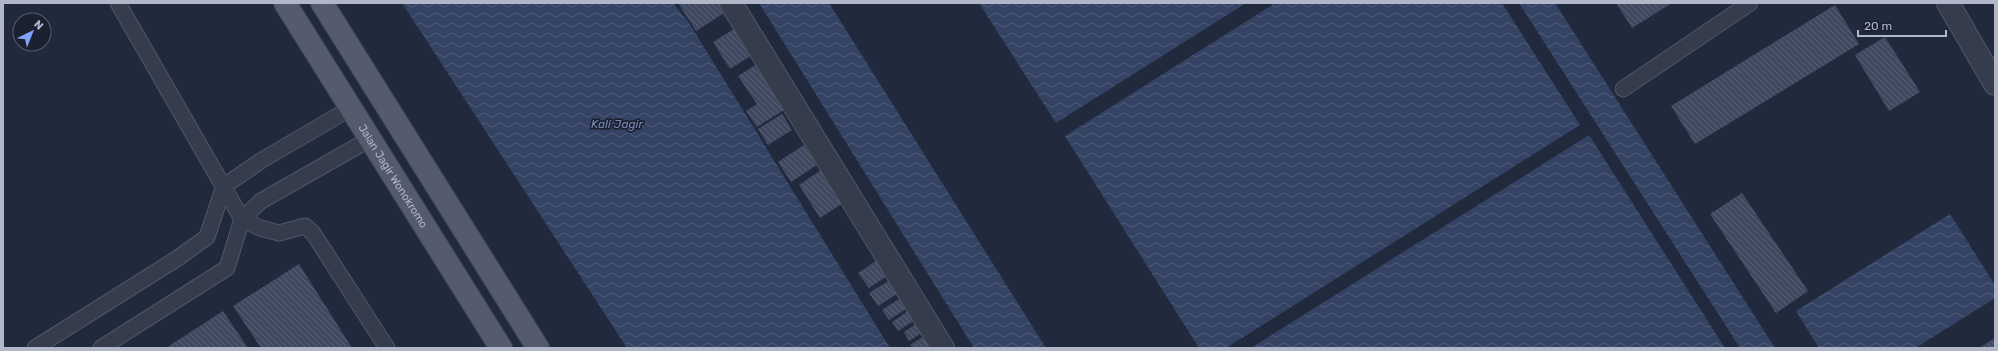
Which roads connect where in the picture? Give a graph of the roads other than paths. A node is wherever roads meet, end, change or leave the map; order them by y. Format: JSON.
{"nodes":[{"id":1,"x":118,"y":3,"type":"edge"},
{"id":2,"x":285,"y":3,"type":"edge"},
{"id":3,"x":322,"y":3,"type":"edge"},
{"id":4,"x":732,"y":3,"type":"edge"},
{"id":5,"x":1750,"y":3,"type":"edge"},
{"id":6,"x":1948,"y":3,"type":"edge"},
{"id":7,"x":1995,"y":84,"type":"edge"},
{"id":8,"x":1623,"y":89,"type":"dead end"},
{"id":9,"x":377,"y":91,"type":"junction"},
{"id":10,"x":351,"y":108,"type":"junction"},
{"id":11,"x":396,"y":122,"type":"junction"},
{"id":12,"x":370,"y":139,"type":"junction"},
{"id":13,"x":224,"y":186,"type":"junction"},
{"id":14,"x":242,"y":219,"type":"junction"},
{"id":15,"x":35,"y":348,"type":"edge"},
{"id":16,"x":100,"y":348,"type":"edge"},
{"id":17,"x":387,"y":348,"type":"edge"},
{"id":18,"x":501,"y":348,"type":"edge"},
{"id":19,"x":538,"y":348,"type":"edge"},
{"id":20,"x":943,"y":348,"type":"edge"}],
"edges":[{"from":1,"to":13,"type":"lane"},
{"from":2,"to":10,"type":"main road","name":"Jalan Jagir Wonokromo"},
{"from":3,"to":9,"type":"main road"},
{"from":4,"to":20,"type":"street"},
{"from":5,"to":8,"type":"lane"},
{"from":6,"to":7,"type":"street"},
{"from":9,"to":10,"type":"main road"},
{"from":9,"to":11,"type":"main road"},
{"from":10,"to":12,"type":"main road","name":"Jalan Jagir Wonokromo"},
{"from":10,"to":13,"type":"lane"},
{"from":11,"to":12,"type":"main road"},
{"from":11,"to":19,"type":"main road"},
{"from":12,"to":14,"type":"lane"},
{"from":12,"to":18,"type":"main road","name":"Jalan Jagir Wonokromo"},
{"from":13,"to":14,"type":"lane"},
{"from":13,"to":15,"type":"lane"},
{"from":14,"to":16,"type":"lane"},
{"from":14,"to":17,"type":"lane"}]}
